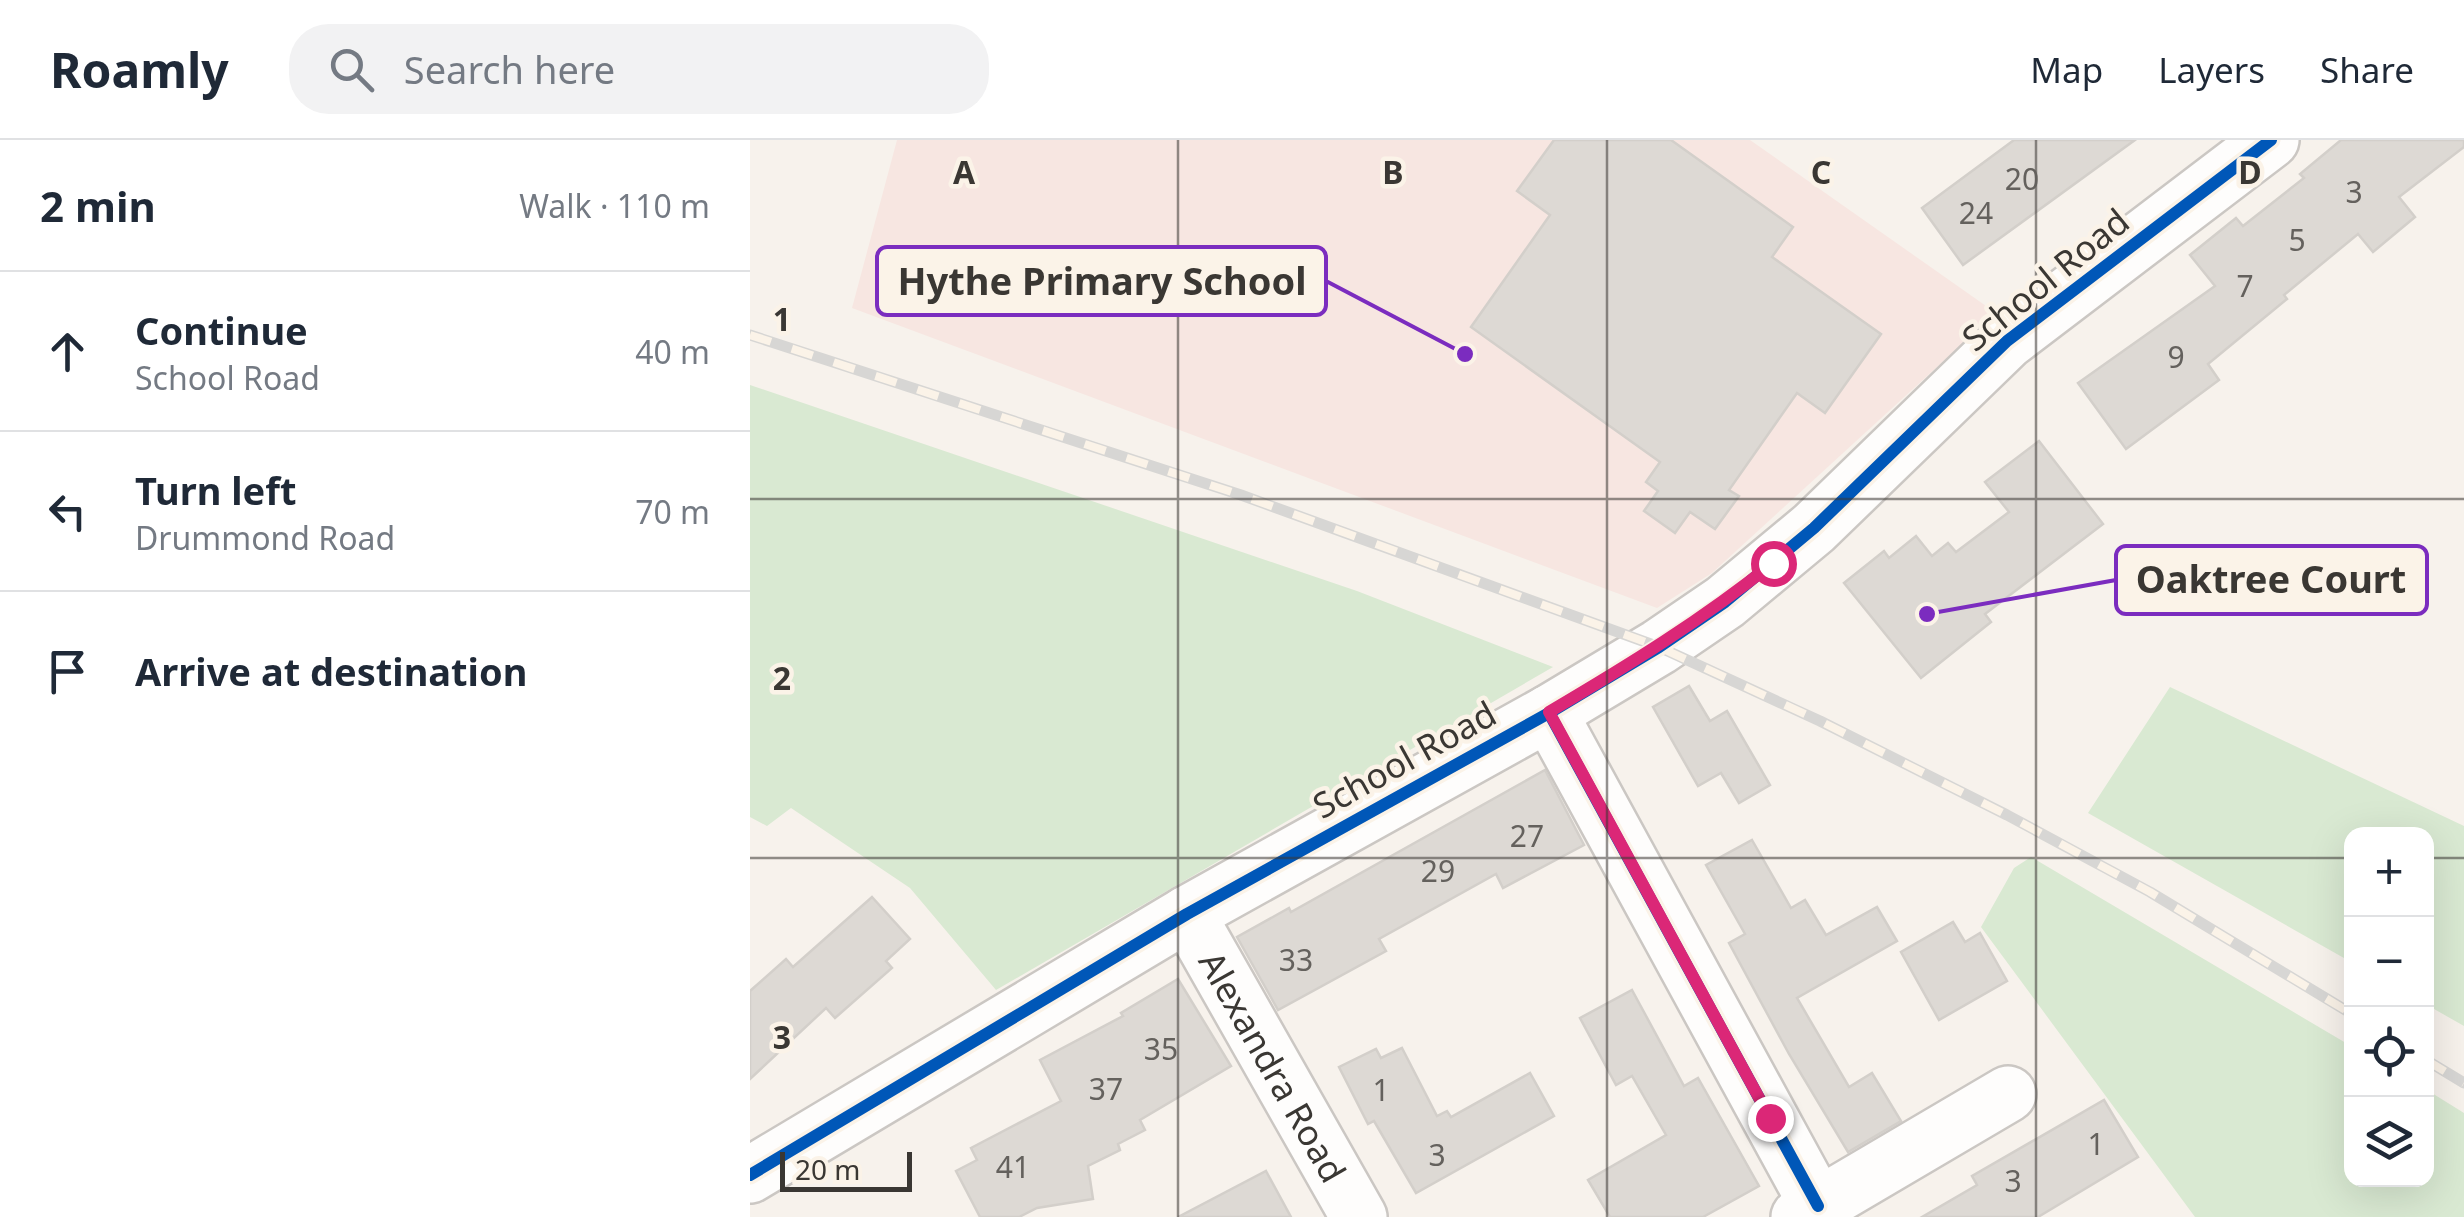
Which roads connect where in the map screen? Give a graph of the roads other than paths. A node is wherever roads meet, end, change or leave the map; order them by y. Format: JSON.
{"nodes":[{"id":1,"x":2271,"y":140,"type":"edge"},
{"id":2,"x":1549,"y":712,"type":"junction"},
{"id":3,"x":1187,"y":914,"type":"junction"},
{"id":4,"x":2008,"y":1094,"type":"dead end"},
{"id":5,"x":750,"y":1175,"type":"edge"},
{"id":6,"x":1809,"y":1212,"type":"edge"},
{"id":7,"x":1359,"y":1217,"type":"edge"}],
"edges":[{"from":1,"to":2,"type":"street","name":"School Road"},
{"from":2,"to":3,"type":"street","name":"School Road"},
{"from":2,"to":6,"type":"street"},
{"from":3,"to":5,"type":"street","name":"School Road"},
{"from":3,"to":7,"type":"street","name":"Alexandra Road"},
{"from":4,"to":6,"type":"street"}]}
